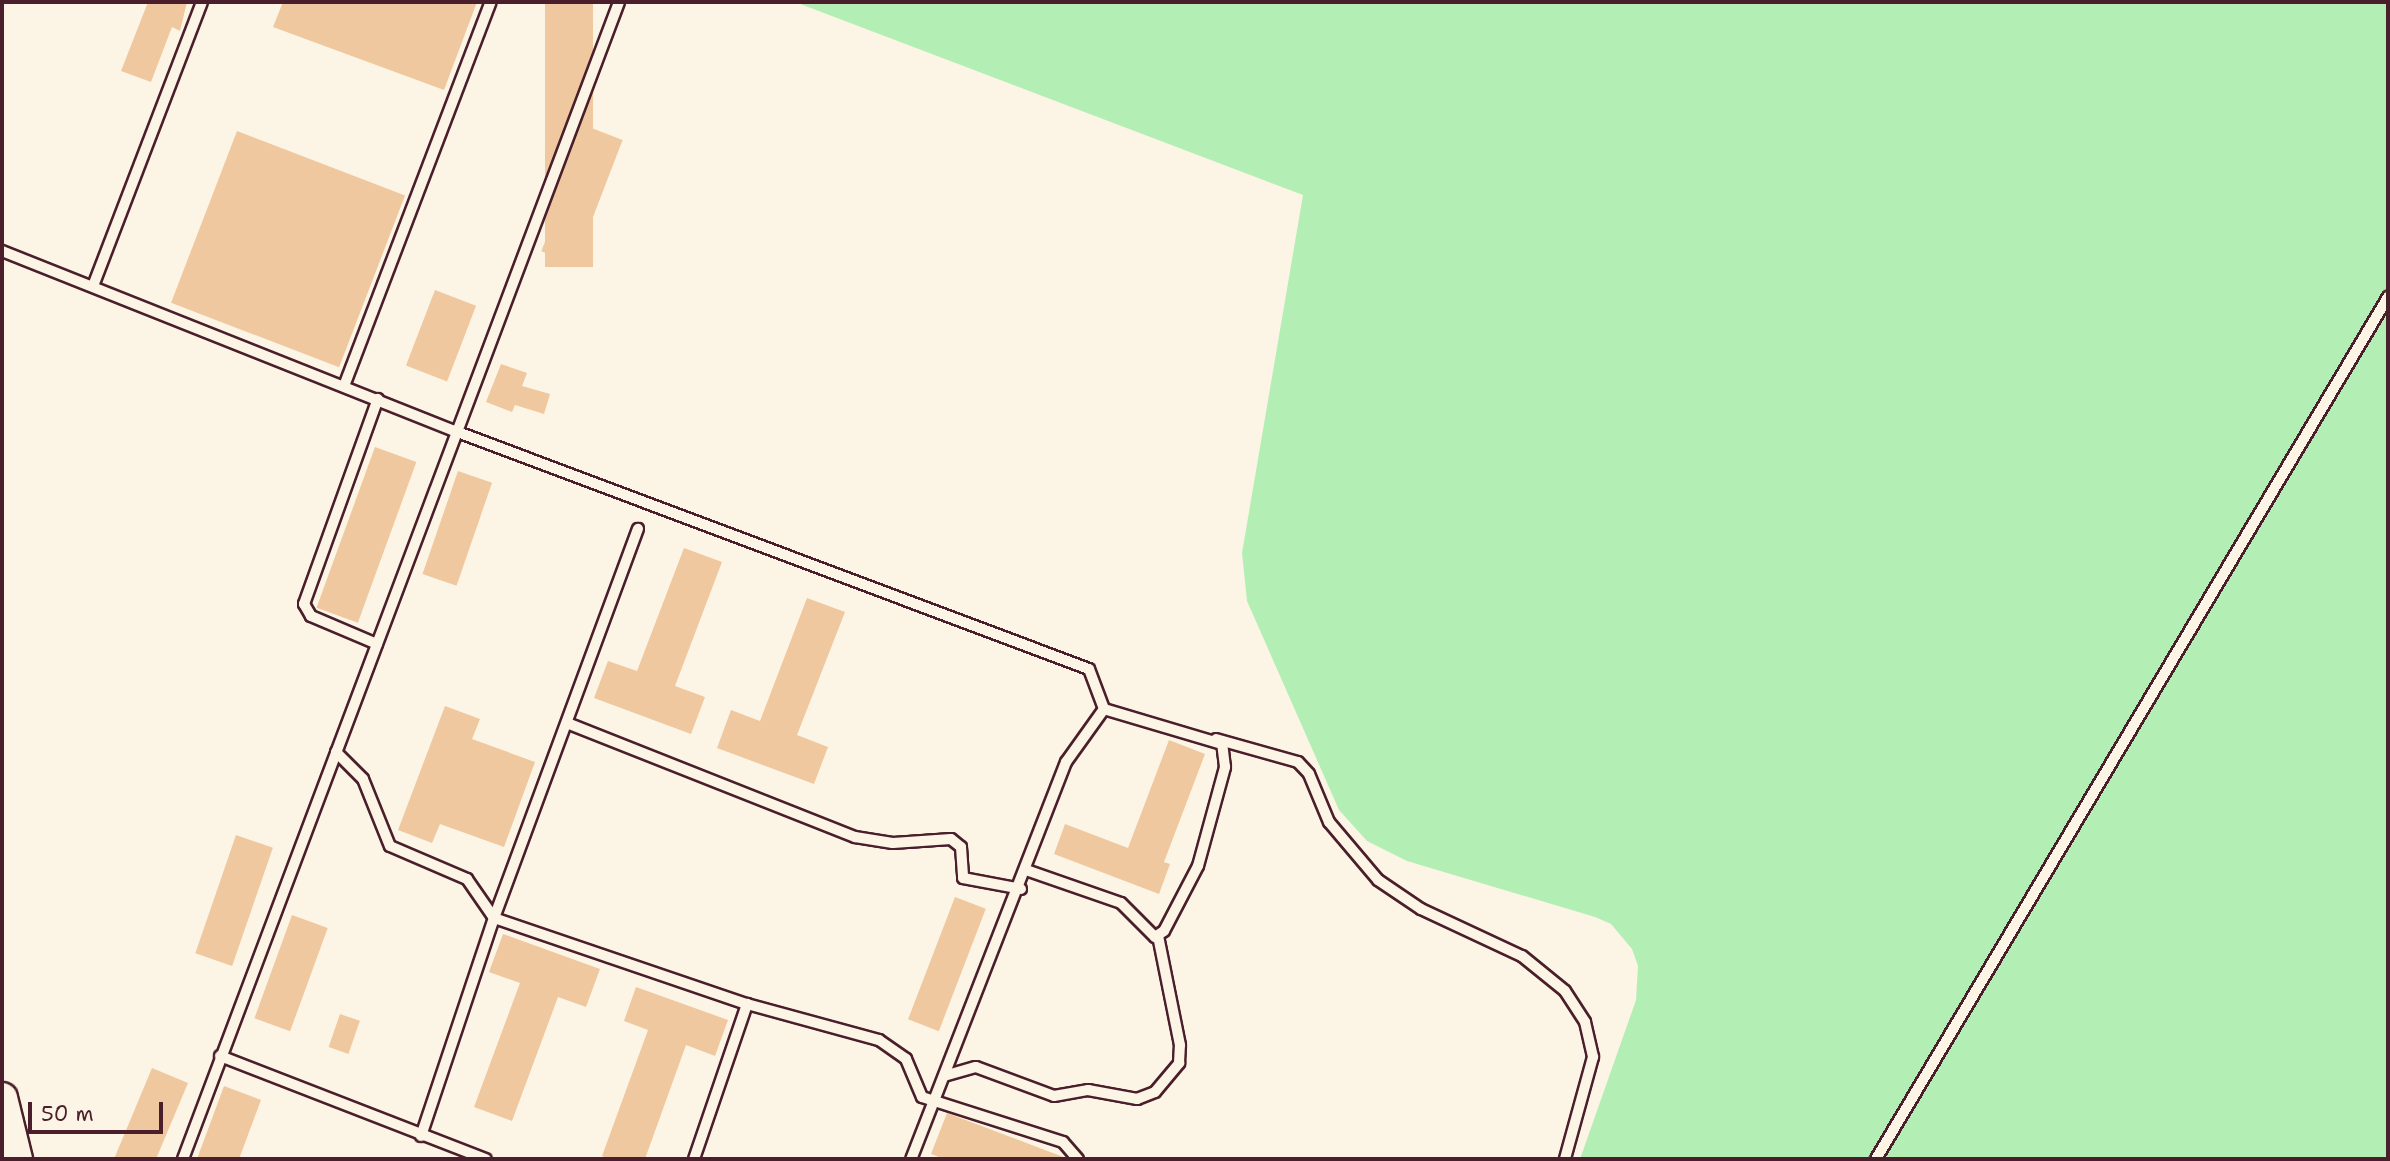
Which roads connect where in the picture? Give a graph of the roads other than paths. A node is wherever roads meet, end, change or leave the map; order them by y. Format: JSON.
{"nodes":[{"id":1,"x":202,"y":2,"type":"edge"},
{"id":2,"x":491,"y":2,"type":"edge"},
{"id":3,"x":619,"y":2,"type":"edge"},
{"id":4,"x":2,"y":251,"type":"edge"},
{"id":5,"x":93,"y":286,"type":"junction"},
{"id":6,"x":2388,"y":297,"type":"edge"},
{"id":7,"x":344,"y":386,"type":"junction"},
{"id":8,"x":378,"y":399,"type":"junction"},
{"id":9,"x":454,"y":431,"type":"junction"},
{"id":10,"x":638,"y":529,"type":"dead end"},
{"id":11,"x":377,"y":644,"type":"junction"},
{"id":12,"x":1104,"y":709,"type":"junction"},
{"id":13,"x":567,"y":723,"type":"junction"},
{"id":14,"x":1216,"y":740,"type":"junction"},
{"id":15,"x":336,"y":752,"type":"junction"},
{"id":16,"x":1028,"y":870,"type":"junction"},
{"id":17,"x":1021,"y":889,"type":"junction"},
{"id":18,"x":495,"y":918,"type":"junction"},
{"id":19,"x":1158,"y":936,"type":"junction"},
{"id":20,"x":747,"y":1004,"type":"junction"},
{"id":21,"x":220,"y":1056,"type":"junction"},
{"id":22,"x":944,"y":1076,"type":"junction"},
{"id":23,"x":2,"y":1098,"type":"edge"},
{"id":24,"x":933,"y":1102,"type":"junction"},
{"id":25,"x":421,"y":1136,"type":"junction"},
{"id":26,"x":17,"y":1159,"type":"edge"},
{"id":27,"x":183,"y":1159,"type":"edge"},
{"id":28,"x":486,"y":1159,"type":"edge"},
{"id":29,"x":694,"y":1159,"type":"edge"},
{"id":30,"x":911,"y":1159,"type":"edge"},
{"id":31,"x":1078,"y":1159,"type":"edge"},
{"id":32,"x":1565,"y":1159,"type":"edge"},
{"id":33,"x":1876,"y":1159,"type":"edge"}],
"edges":[{"from":1,"to":5,"type":"lane"},
{"from":2,"to":7,"type":"lane"},
{"from":3,"to":9,"type":"lane"},
{"from":4,"to":5,"type":"lane"},
{"from":5,"to":7,"type":"lane"},
{"from":6,"to":33,"type":"lane"},
{"from":7,"to":8,"type":"lane"},
{"from":8,"to":9,"type":"lane"},
{"from":8,"to":11,"type":"lane"},
{"from":9,"to":11,"type":"lane"},
{"from":9,"to":12,"type":"lane"},
{"from":10,"to":13,"type":"lane"},
{"from":11,"to":15,"type":"lane"},
{"from":12,"to":14,"type":"lane"},
{"from":12,"to":16,"type":"lane"},
{"from":13,"to":17,"type":"lane"},
{"from":13,"to":18,"type":"lane"},
{"from":14,"to":19,"type":"lane"},
{"from":14,"to":32,"type":"lane"},
{"from":15,"to":18,"type":"lane"},
{"from":15,"to":21,"type":"lane"},
{"from":16,"to":17,"type":"lane"},
{"from":16,"to":19,"type":"lane"},
{"from":17,"to":22,"type":"lane"},
{"from":18,"to":20,"type":"lane"},
{"from":18,"to":25,"type":"lane"},
{"from":19,"to":22,"type":"lane"},
{"from":20,"to":24,"type":"lane"},
{"from":20,"to":29,"type":"lane"},
{"from":21,"to":25,"type":"lane"},
{"from":21,"to":27,"type":"lane"},
{"from":22,"to":24,"type":"lane"},
{"from":23,"to":26,"type":"main road"},
{"from":24,"to":30,"type":"lane"},
{"from":24,"to":31,"type":"lane"},
{"from":25,"to":28,"type":"lane"}]}
